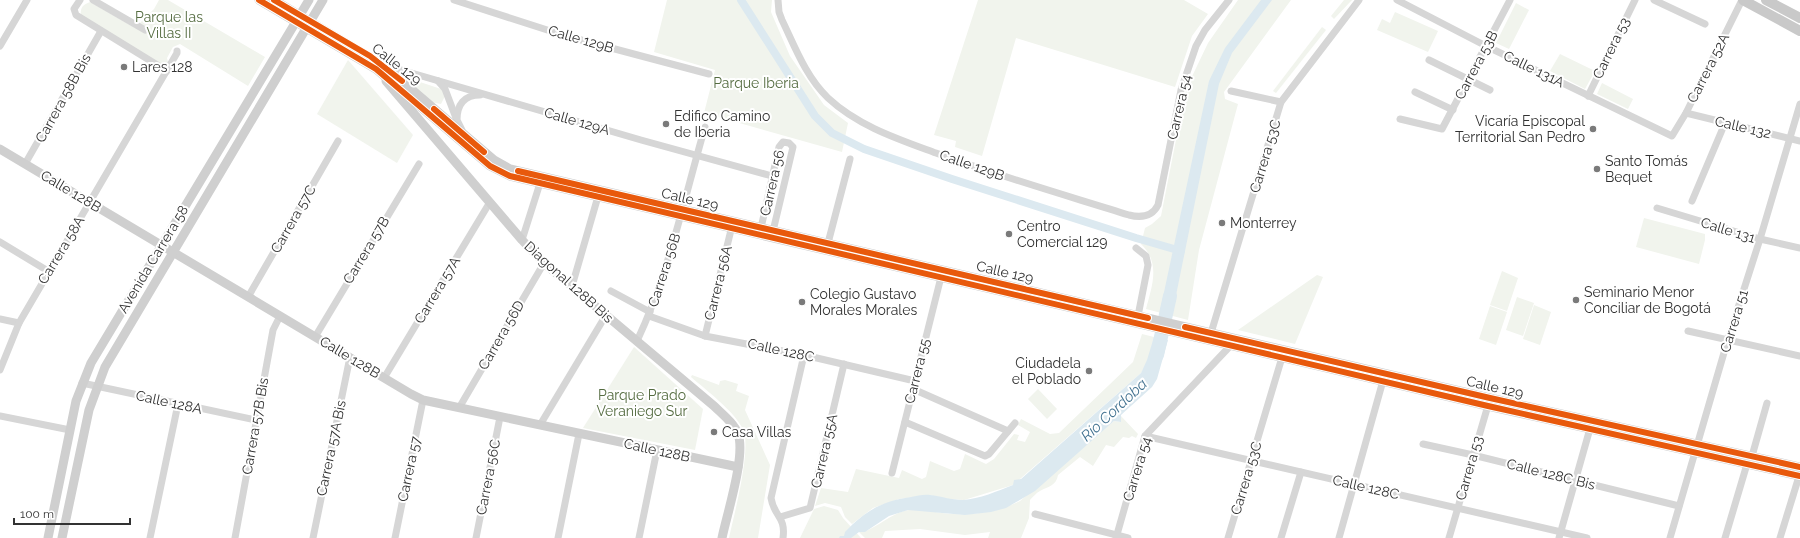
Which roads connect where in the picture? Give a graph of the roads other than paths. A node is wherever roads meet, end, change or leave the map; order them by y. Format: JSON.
{"nodes":[{"id":1,"x":27,"y":0,"type":"edge"},
{"id":2,"x":80,"y":0,"type":"edge"},
{"id":3,"x":94,"y":0,"type":"edge"},
{"id":4,"x":259,"y":0,"type":"edge"},
{"id":5,"x":274,"y":0,"type":"edge"},
{"id":6,"x":308,"y":0,"type":"edge"},
{"id":7,"x":324,"y":0,"type":"edge"},
{"id":8,"x":454,"y":0,"type":"edge"},
{"id":9,"x":778,"y":0,"type":"edge"},
{"id":10,"x":1229,"y":0,"type":"edge"},
{"id":11,"x":1359,"y":0,"type":"edge"},
{"id":12,"x":1397,"y":0,"type":"edge"},
{"id":13,"x":1510,"y":0,"type":"edge"},
{"id":14,"x":1635,"y":0,"type":"edge"},
{"id":15,"x":1654,"y":0,"type":"edge"},
{"id":16,"x":1743,"y":0,"type":"edge"},
{"id":17,"x":1766,"y":0,"type":"edge"},
{"id":18,"x":298,"y":18,"type":"junction"},
{"id":19,"x":1800,"y":18,"type":"edge"},
{"id":20,"x":1705,"y":24,"type":"dead end"},
{"id":21,"x":309,"y":25,"type":"junction"},
{"id":22,"x":145,"y":30,"type":"dead end"},
{"id":23,"x":101,"y":31,"type":"junction"},
{"id":24,"x":1800,"y":31,"type":"edge"},
{"id":25,"x":0,"y":46,"type":"edge"},
{"id":26,"x":1486,"y":46,"type":"junction"},
{"id":27,"x":177,"y":50,"type":"dead end"},
{"id":28,"x":1429,"y":60,"type":"dead end"},
{"id":29,"x":380,"y":67,"type":"junction"},
{"id":30,"x":167,"y":71,"type":"junction"},
{"id":31,"x":709,"y":74,"type":"dead end"},
{"id":32,"x":438,"y":80,"type":"junction"},
{"id":33,"x":1468,"y":80,"type":"junction"},
{"id":34,"x":1490,"y":90,"type":"dead end"},
{"id":35,"x":1231,"y":91,"type":"dead end"},
{"id":36,"x":1415,"y":92,"type":"dead end"},
{"id":37,"x":486,"y":95,"type":"junction"},
{"id":38,"x":1588,"y":96,"type":"junction"},
{"id":39,"x":1281,"y":102,"type":"junction"},
{"id":40,"x":1800,"y":104,"type":"edge"},
{"id":41,"x":1453,"y":110,"type":"junction"},
{"id":42,"x":1686,"y":113,"type":"junction"},
{"id":43,"x":1400,"y":119,"type":"dead end"},
{"id":44,"x":456,"y":120,"type":"junction"},
{"id":45,"x":1725,"y":123,"type":"junction"},
{"id":46,"x":705,"y":127,"type":"dead end"},
{"id":47,"x":1672,"y":136,"type":"joint"},
{"id":48,"x":466,"y":137,"type":"junction"},
{"id":49,"x":1790,"y":138,"type":"junction"},
{"id":50,"x":1800,"y":140,"type":"edge"},
{"id":51,"x":338,"y":142,"type":"dead end"},
{"id":52,"x":0,"y":149,"type":"edge"},
{"id":53,"x":697,"y":156,"type":"junction"},
{"id":54,"x":850,"y":159,"type":"dead end"},
{"id":55,"x":25,"y":164,"type":"junction"},
{"id":56,"x":419,"y":164,"type":"dead end"},
{"id":57,"x":772,"y":176,"type":"junction"},
{"id":58,"x":541,"y":181,"type":"junction"},
{"id":59,"x":599,"y":195,"type":"junction"},
{"id":60,"x":1692,"y":201,"type":"dead end"},
{"id":61,"x":89,"y":202,"type":"junction"},
{"id":62,"x":490,"y":202,"type":"junction"},
{"id":63,"x":1657,"y":208,"type":"dead end"},
{"id":64,"x":681,"y":214,"type":"junction"},
{"id":65,"x":1143,"y":217,"type":"joint"},
{"id":66,"x":761,"y":228,"type":"junction"},
{"id":67,"x":731,"y":230,"type":"junction"},
{"id":68,"x":773,"y":231,"type":"junction"},
{"id":69,"x":1760,"y":239,"type":"junction"},
{"id":70,"x":522,"y":240,"type":"junction"},
{"id":71,"x":0,"y":242,"type":"edge"},
{"id":72,"x":828,"y":243,"type":"junction"},
{"id":73,"x":162,"y":245,"type":"junction"},
{"id":74,"x":1136,"y":248,"type":"dead end"},
{"id":75,"x":1800,"y":248,"type":"edge"},
{"id":76,"x":173,"y":252,"type":"junction"},
{"id":77,"x":544,"y":262,"type":"junction"},
{"id":78,"x":48,"y":271,"type":"junction"},
{"id":79,"x":942,"y":274,"type":"junction"},
{"id":80,"x":572,"y":286,"type":"junction"},
{"id":81,"x":611,"y":291,"type":"dead end"},
{"id":82,"x":248,"y":296,"type":"junction"},
{"id":83,"x":650,"y":314,"type":"junction"},
{"id":84,"x":606,"y":315,"type":"junction"},
{"id":85,"x":280,"y":316,"type":"junction"},
{"id":86,"x":0,"y":319,"type":"edge"},
{"id":87,"x":1137,"y":320,"type":"junction"},
{"id":88,"x":19,"y":323,"type":"junction"},
{"id":89,"x":1184,"y":331,"type":"junction"},
{"id":90,"x":1688,"y":331,"type":"dead end"},
{"id":91,"x":1210,"y":333,"type":"junction"},
{"id":92,"x":705,"y":336,"type":"junction"},
{"id":93,"x":315,"y":337,"type":"junction"},
{"id":94,"x":1728,"y":339,"type":"junction"},
{"id":95,"x":637,"y":341,"type":"junction"},
{"id":96,"x":1233,"y":342,"type":"junction"},
{"id":97,"x":1283,"y":354,"type":"junction"},
{"id":98,"x":804,"y":355,"type":"junction"},
{"id":99,"x":1800,"y":356,"type":"edge"},
{"id":100,"x":350,"y":358,"type":"junction"},
{"id":101,"x":844,"y":364,"type":"junction"},
{"id":102,"x":0,"y":369,"type":"edge"},
{"id":103,"x":384,"y":378,"type":"junction"},
{"id":104,"x":1384,"y":378,"type":"junction"},
{"id":105,"x":915,"y":381,"type":"junction"},
{"id":106,"x":82,"y":383,"type":"junction"},
{"id":107,"x":97,"y":386,"type":"junction"},
{"id":108,"x":913,"y":389,"type":"junction"},
{"id":109,"x":423,"y":400,"type":"junction"},
{"id":110,"x":1489,"y":402,"type":"junction"},
{"id":111,"x":1767,"y":403,"type":"dead end"},
{"id":112,"x":178,"y":404,"type":"junction"},
{"id":113,"x":459,"y":408,"type":"junction"},
{"id":114,"x":0,"y":416,"type":"edge"},
{"id":115,"x":500,"y":417,"type":"junction"},
{"id":116,"x":256,"y":420,"type":"junction"},
{"id":117,"x":905,"y":422,"type":"junction"},
{"id":118,"x":1015,"y":423,"type":"dead end"},
{"id":119,"x":540,"y":425,"type":"junction"},
{"id":120,"x":1591,"y":425,"type":"junction"},
{"id":121,"x":70,"y":430,"type":"junction"},
{"id":122,"x":1008,"y":431,"type":"junction"},
{"id":123,"x":579,"y":434,"type":"junction"},
{"id":124,"x":1145,"y":436,"type":"junction"},
{"id":125,"x":1423,"y":444,"type":"dead end"},
{"id":126,"x":1697,"y":449,"type":"junction"},
{"id":127,"x":656,"y":450,"type":"junction"},
{"id":128,"x":1473,"y":455,"type":"junction"},
{"id":129,"x":1251,"y":460,"type":"junction"},
{"id":130,"x":1749,"y":460,"type":"junction"},
{"id":131,"x":738,"y":466,"type":"junction"},
{"id":132,"x":1301,"y":472,"type":"junction"},
{"id":133,"x":892,"y":473,"type":"dead end"},
{"id":134,"x":1800,"y":473,"type":"edge"},
{"id":135,"x":1576,"y":480,"type":"junction"},
{"id":136,"x":1354,"y":484,"type":"junction"},
{"id":137,"x":1679,"y":506,"type":"junction"},
{"id":138,"x":1458,"y":508,"type":"junction"},
{"id":139,"x":1035,"y":514,"type":"dead end"},
{"id":140,"x":780,"y":517,"type":"junction"},
{"id":141,"x":1559,"y":535,"type":"edge"},
{"id":142,"x":1117,"y":537,"type":"edge"},
{"id":143,"x":48,"y":538,"type":"edge"},
{"id":144,"x":62,"y":538,"type":"edge"},
{"id":145,"x":150,"y":538,"type":"edge"},
{"id":146,"x":235,"y":538,"type":"edge"},
{"id":147,"x":312,"y":538,"type":"edge"},
{"id":148,"x":395,"y":538,"type":"edge"},
{"id":149,"x":476,"y":538,"type":"edge"},
{"id":150,"x":558,"y":538,"type":"edge"},
{"id":151,"x":639,"y":538,"type":"edge"},
{"id":152,"x":722,"y":538,"type":"edge"},
{"id":153,"x":784,"y":538,"type":"edge"},
{"id":154,"x":1128,"y":538,"type":"edge"},
{"id":155,"x":1228,"y":538,"type":"edge"},
{"id":156,"x":1281,"y":538,"type":"edge"},
{"id":157,"x":1339,"y":538,"type":"edge"},
{"id":158,"x":1449,"y":538,"type":"edge"},
{"id":159,"x":1587,"y":538,"type":"edge"},
{"id":160,"x":1670,"y":538,"type":"edge"},
{"id":161,"x":1725,"y":538,"type":"edge"},
{"id":162,"x":1780,"y":538,"type":"edge"}],
"edges":[{"from":1,"to":25,"type":"street"},
{"from":2,"to":23,"type":"street"},
{"from":3,"to":22,"type":"street"},
{"from":4,"to":18,"type":"main road","name":"Calle 129"},
{"from":5,"to":18,"type":"main road","name":"Calle 129"},
{"from":6,"to":18,"type":"main road","name":"Avenida Carrera 58"},
{"from":7,"to":21,"type":"main road","name":"Avenida Carrera 58"},
{"from":8,"to":31,"type":"street","name":"Calle 129B"},
{"from":9,"to":65,"type":"street","name":"Calle 129B"},
{"from":10,"to":65,"type":"street","name":"Carrera 54"},
{"from":11,"to":39,"type":"street","name":"Carrera 53C"},
{"from":12,"to":26,"type":"street","name":"Calle 131A"},
{"from":13,"to":26,"type":"street","name":"Carrera 53B"},
{"from":14,"to":38,"type":"street","name":"Carrera 53"},
{"from":15,"to":20,"type":"street"},
{"from":16,"to":24,"type":"main road"},
{"from":16,"to":42,"type":"street","name":"Carrera 52A"},
{"from":17,"to":19,"type":"main road"},
{"from":18,"to":21,"type":"main road","name":"Calle 129"},
{"from":18,"to":73,"type":"main road","name":"Avenida Carrera 58"},
{"from":21,"to":29,"type":"main road","name":"Calle 129"},
{"from":21,"to":76,"type":"main road","name":"Avenida Carrera 58"},
{"from":23,"to":30,"type":"street"},
{"from":23,"to":55,"type":"street","name":"Carrera 58B Bis"},
{"from":26,"to":33,"type":"street","name":"Carrera 53B"},
{"from":26,"to":38,"type":"street","name":"Calle 131A"},
{"from":27,"to":30,"type":"street","name":"Carrera 58A"},
{"from":28,"to":33,"type":"street"},
{"from":29,"to":32,"type":"street","name":"Calle 129A"},
{"from":29,"to":48,"type":"main road","name":"Calle 129"},
{"from":29,"to":58,"type":"main road","name":"Calle 129"},
{"from":29,"to":62,"type":"main road","name":"Diagonal 128B Bis"},
{"from":30,"to":61,"type":"street","name":"Carrera 58A"},
{"from":32,"to":37,"type":"street","name":"Calle 129A"},
{"from":32,"to":44,"type":"street"},
{"from":33,"to":34,"type":"street"},
{"from":33,"to":41,"type":"street","name":"Carrera 53B"},
{"from":35,"to":39,"type":"street"},
{"from":36,"to":41,"type":"street"},
{"from":37,"to":44,"type":"street"},
{"from":37,"to":53,"type":"street","name":"Calle 129A"},
{"from":38,"to":47,"type":"street","name":"Calle 131A"},
{"from":39,"to":91,"type":"street","name":"Carrera 53C"},
{"from":40,"to":49,"type":"street","name":"Carrera 51"},
{"from":41,"to":43,"type":"street","name":"Carrera 53B"},
{"from":42,"to":45,"type":"street","name":"Calle 132"},
{"from":42,"to":47,"type":"street","name":"Carrera 52A"},
{"from":44,"to":48,"type":"street","name":"Calle 129"},
{"from":45,"to":49,"type":"street","name":"Calle 132"},
{"from":45,"to":60,"type":"street"},
{"from":46,"to":53,"type":"street","name":"Carrera 56B"},
{"from":48,"to":58,"type":"main road","name":"Calle 129"},
{"from":49,"to":50,"type":"street","name":"Calle 132"},
{"from":49,"to":69,"type":"street","name":"Carrera 51"},
{"from":51,"to":82,"type":"street","name":"Carrera 57C"},
{"from":52,"to":55,"type":"main road","name":"Calle 128B"},
{"from":53,"to":57,"type":"street","name":"Calle 129A"},
{"from":53,"to":64,"type":"street","name":"Carrera 56B"},
{"from":54,"to":72,"type":"street"},
{"from":55,"to":61,"type":"main road","name":"Calle 128B"},
{"from":56,"to":93,"type":"street","name":"Carrera 57B"},
{"from":57,"to":66,"type":"street","name":"Carrera 56"},
{"from":57,"to":68,"type":"street","name":"Carrera 56"},
{"from":58,"to":59,"type":"main road","name":"Calle 129"},
{"from":58,"to":70,"type":"street"},
{"from":59,"to":64,"type":"main road","name":"Calle 129"},
{"from":59,"to":80,"type":"street"},
{"from":61,"to":73,"type":"main road","name":"Calle 128B"},
{"from":61,"to":78,"type":"street","name":"Carrera 58A"},
{"from":62,"to":70,"type":"main road","name":"Diagonal 128B Bis"},
{"from":62,"to":103,"type":"street","name":"Carrera 57A"},
{"from":63,"to":69,"type":"street","name":"Calle 131"},
{"from":64,"to":66,"type":"main road","name":"Calle 129"},
{"from":64,"to":67,"type":"main road","name":"Calle 129"},
{"from":64,"to":83,"type":"street","name":"Carrera 56B"},
{"from":66,"to":68,"type":"main road","name":"Calle 129"},
{"from":67,"to":79,"type":"main road","name":"Calle 129"},
{"from":67,"to":92,"type":"street","name":"Carrera 56A"},
{"from":68,"to":72,"type":"main road","name":"Calle 129"},
{"from":69,"to":75,"type":"street","name":"Calle 131"},
{"from":69,"to":94,"type":"street","name":"Carrera 51"},
{"from":70,"to":77,"type":"main road","name":"Diagonal 128B Bis"},
{"from":71,"to":78,"type":"street"},
{"from":72,"to":79,"type":"main road","name":"Calle 129"},
{"from":73,"to":76,"type":"main road","name":"Calle 128B"},
{"from":73,"to":106,"type":"main road","name":"Avenida Carrera 58"},
{"from":74,"to":87,"type":"street"},
{"from":76,"to":82,"type":"main road","name":"Calle 128B"},
{"from":76,"to":107,"type":"main road","name":"Avenida Carrera 58"},
{"from":77,"to":80,"type":"main road","name":"Diagonal 128B Bis"},
{"from":77,"to":113,"type":"street","name":"Carrera 56D"},
{"from":78,"to":88,"type":"street","name":"Carrera 58A"},
{"from":79,"to":87,"type":"main road","name":"Calle 129"},
{"from":79,"to":105,"type":"street","name":"Carrera 55"},
{"from":80,"to":84,"type":"main road","name":"Diagonal 128B Bis"},
{"from":81,"to":83,"type":"street","name":"Calle 128C"},
{"from":82,"to":85,"type":"main road","name":"Calle 128B"},
{"from":83,"to":92,"type":"street","name":"Calle 128C"},
{"from":83,"to":95,"type":"street","name":"Carrera 56B"},
{"from":84,"to":95,"type":"main road","name":"Diagonal 128B Bis"},
{"from":84,"to":119,"type":"street"},
{"from":85,"to":93,"type":"main road","name":"Calle 128B"},
{"from":85,"to":116,"type":"street","name":"Carrera 57B Bis"},
{"from":86,"to":88,"type":"street"},
{"from":87,"to":89,"type":"main road","name":"Calle 129"},
{"from":88,"to":102,"type":"street","name":"Carrera 58A"},
{"from":89,"to":91,"type":"main road","name":"Calle 129"},
{"from":89,"to":96,"type":"main road","name":"Calle 129"},
{"from":90,"to":94,"type":"street"},
{"from":91,"to":96,"type":"main road","name":"Calle 129"},
{"from":92,"to":98,"type":"street","name":"Calle 128C"},
{"from":93,"to":100,"type":"main road","name":"Calle 128B"},
{"from":94,"to":99,"type":"street"},
{"from":94,"to":126,"type":"street","name":"Carrera 51"},
{"from":95,"to":131,"type":"main road","name":"Diagonal 128B Bis"},
{"from":96,"to":97,"type":"main road","name":"Calle 129"},
{"from":96,"to":124,"type":"street","name":"Carrera 54"},
{"from":97,"to":104,"type":"main road","name":"Calle 129"},
{"from":97,"to":129,"type":"street","name":"Carrera 53C"},
{"from":98,"to":101,"type":"street","name":"Calle 128C"},
{"from":98,"to":140,"type":"street"},
{"from":100,"to":103,"type":"main road","name":"Calle 128B"},
{"from":100,"to":147,"type":"street","name":"Carrera 57A Bis"},
{"from":101,"to":105,"type":"street","name":"Calle 128C"},
{"from":101,"to":140,"type":"street","name":"Carrera 55A"},
{"from":103,"to":109,"type":"main road","name":"Calle 128B"},
{"from":104,"to":110,"type":"main road","name":"Calle 129"},
{"from":104,"to":136,"type":"street"},
{"from":105,"to":108,"type":"street","name":"Carrera 55"},
{"from":106,"to":107,"type":"street","name":"Calle 128A"},
{"from":106,"to":121,"type":"main road","name":"Avenida Carrera 58"},
{"from":107,"to":112,"type":"street","name":"Calle 128A"},
{"from":107,"to":144,"type":"main road","name":"Avenida Carrera 58"},
{"from":108,"to":117,"type":"street","name":"Carrera 55"},
{"from":108,"to":122,"type":"street"},
{"from":109,"to":113,"type":"main road","name":"Calle 128B"},
{"from":109,"to":148,"type":"street","name":"Carrera 57"},
{"from":110,"to":120,"type":"main road","name":"Calle 129"},
{"from":110,"to":128,"type":"street","name":"Carrera 53"},
{"from":111,"to":130,"type":"street"},
{"from":112,"to":116,"type":"street","name":"Calle 128A"},
{"from":112,"to":145,"type":"street"},
{"from":113,"to":115,"type":"main road","name":"Calle 128B"},
{"from":114,"to":121,"type":"street"},
{"from":115,"to":119,"type":"main road","name":"Calle 128B"},
{"from":115,"to":149,"type":"street","name":"Carrera 56C"},
{"from":116,"to":146,"type":"street","name":"Carrera 57B Bis"},
{"from":117,"to":122,"type":"street"},
{"from":117,"to":133,"type":"street","name":"Carrera 55"},
{"from":118,"to":122,"type":"street"},
{"from":119,"to":123,"type":"main road","name":"Calle 128B"},
{"from":120,"to":126,"type":"main road","name":"Calle 129"},
{"from":120,"to":135,"type":"street"},
{"from":121,"to":143,"type":"main road","name":"Avenida Carrera 58"},
{"from":123,"to":127,"type":"main road","name":"Calle 128B"},
{"from":123,"to":150,"type":"street"},
{"from":124,"to":129,"type":"street","name":"Calle 128C"},
{"from":124,"to":142,"type":"street","name":"Carrera 54"},
{"from":125,"to":128,"type":"street","name":"Calle 128C Bis"},
{"from":126,"to":130,"type":"main road","name":"Calle 129"},
{"from":126,"to":137,"type":"street","name":"Carrera 51"},
{"from":127,"to":131,"type":"main road","name":"Calle 128B"},
{"from":127,"to":151,"type":"street"},
{"from":128,"to":135,"type":"street","name":"Calle 128C Bis"},
{"from":128,"to":138,"type":"street","name":"Carrera 53"},
{"from":129,"to":132,"type":"street","name":"Calle 128C"},
{"from":129,"to":155,"type":"street","name":"Carrera 53C"},
{"from":130,"to":134,"type":"main road","name":"Calle 129"},
{"from":130,"to":161,"type":"street"},
{"from":131,"to":152,"type":"main road"},
{"from":132,"to":136,"type":"street","name":"Calle 128C"},
{"from":132,"to":156,"type":"street"},
{"from":134,"to":162,"type":"street"},
{"from":135,"to":137,"type":"street","name":"Calle 128C Bis"},
{"from":135,"to":141,"type":"street"},
{"from":136,"to":138,"type":"street","name":"Calle 128C"},
{"from":136,"to":157,"type":"street"},
{"from":137,"to":160,"type":"street","name":"Carrera 51"},
{"from":138,"to":141,"type":"street","name":"Calle 128C"},
{"from":138,"to":158,"type":"street","name":"Carrera 53"},
{"from":139,"to":142,"type":"street"},
{"from":140,"to":153,"type":"street"},
{"from":141,"to":159,"type":"street","name":"Calle 128C"},
{"from":142,"to":154,"type":"street"}]}
